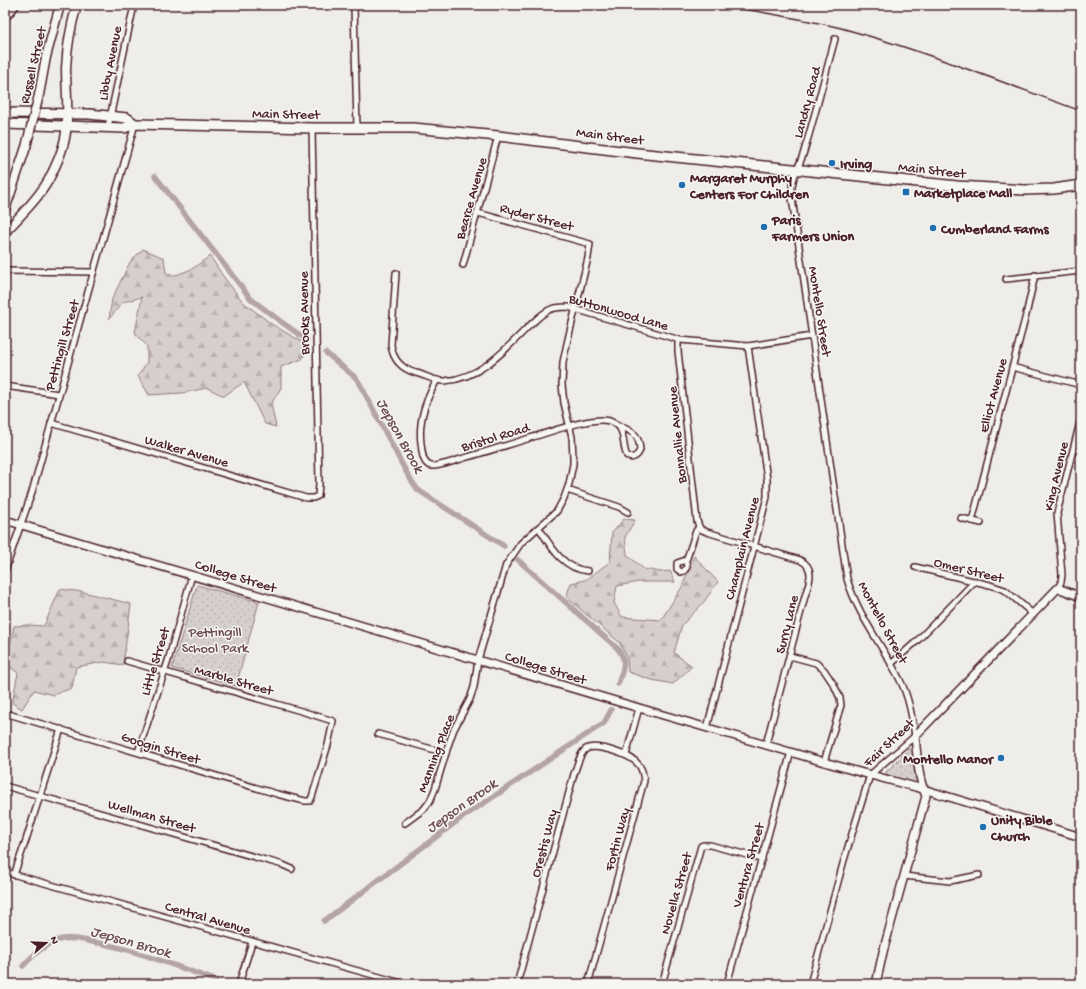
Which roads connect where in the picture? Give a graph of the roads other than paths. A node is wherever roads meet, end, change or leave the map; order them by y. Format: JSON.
{"nodes":[{"id":1,"x":15,"y":5,"type":"edge"},
{"id":2,"x":60,"y":5,"type":"edge"},
{"id":3,"x":77,"y":5,"type":"edge"},
{"id":4,"x":134,"y":5,"type":"edge"},
{"id":5,"x":354,"y":5,"type":"edge"},
{"id":6,"x":5,"y":17,"type":"edge"},
{"id":7,"x":836,"y":39,"type":"dead end"},
{"id":8,"x":5,"y":113,"type":"edge"},
{"id":9,"x":67,"y":113,"type":"junction"},
{"id":10,"x":111,"y":116,"type":"junction"},
{"id":11,"x":5,"y":124,"type":"edge"},
{"id":12,"x":134,"y":124,"type":"junction"},
{"id":13,"x":66,"y":126,"type":"junction"},
{"id":14,"x":108,"y":127,"type":"junction"},
{"id":15,"x":312,"y":128,"type":"junction"},
{"id":16,"x":357,"y":128,"type":"junction"},
{"id":17,"x":498,"y":136,"type":"junction"},
{"id":18,"x":796,"y":170,"type":"junction"},
{"id":19,"x":16,"y":177,"type":"junction"},
{"id":20,"x":1081,"y":185,"type":"edge"},
{"id":21,"x":5,"y":199,"type":"edge"},
{"id":22,"x":5,"y":210,"type":"edge"},
{"id":23,"x":478,"y":213,"type":"junction"},
{"id":24,"x":5,"y":232,"type":"edge"},
{"id":25,"x":590,"y":244,"type":"joint"},
{"id":26,"x":463,"y":265,"type":"dead end"},
{"id":27,"x":5,"y":271,"type":"edge"},
{"id":28,"x":1081,"y":271,"type":"edge"},
{"id":29,"x":94,"y":272,"type":"junction"},
{"id":30,"x":396,"y":273,"type":"dead end"},
{"id":31,"x":1034,"y":275,"type":"junction"},
{"id":32,"x":1006,"y":279,"type":"dead end"},
{"id":33,"x":575,"y":310,"type":"junction"},
{"id":34,"x":812,"y":336,"type":"junction"},
{"id":35,"x":678,"y":340,"type":"junction"},
{"id":36,"x":748,"y":346,"type":"junction"},
{"id":37,"x":1012,"y":367,"type":"junction"},
{"id":38,"x":437,"y":380,"type":"junction"},
{"id":39,"x":1081,"y":385,"type":"edge"},
{"id":40,"x":5,"y":386,"type":"edge"},
{"id":41,"x":59,"y":394,"type":"junction"},
{"id":42,"x":1081,"y":418,"type":"edge"},
{"id":43,"x":51,"y":423,"type":"junction"},
{"id":44,"x":569,"y":426,"type":"junction"},
{"id":45,"x":620,"y":426,"type":"junction"},
{"id":46,"x":567,"y":490,"type":"junction"},
{"id":47,"x":316,"y":498,"type":"joint"},
{"id":48,"x":628,"y":512,"type":"dead end"},
{"id":49,"x":961,"y":518,"type":"dead end"},
{"id":50,"x":5,"y":520,"type":"edge"},
{"id":51,"x":972,"y":521,"type":"junction"},
{"id":52,"x":981,"y":523,"type":"dead end"},
{"id":53,"x":22,"y":525,"type":"junction"},
{"id":54,"x":699,"y":527,"type":"junction"},
{"id":55,"x":539,"y":528,"type":"junction"},
{"id":56,"x":755,"y":546,"type":"junction"},
{"id":57,"x":686,"y":562,"type":"dead end"},
{"id":58,"x":914,"y":567,"type":"dead end"},
{"id":59,"x":5,"y":571,"type":"edge"},
{"id":60,"x":588,"y":571,"type":"dead end"},
{"id":61,"x":192,"y":575,"type":"junction"},
{"id":62,"x":975,"y":581,"type":"junction"},
{"id":63,"x":1058,"y":588,"type":"junction"},
{"id":64,"x":1081,"y":597,"type":"edge"},
{"id":65,"x":1033,"y":614,"type":"junction"},
{"id":66,"x":790,"y":656,"type":"junction"},
{"id":67,"x":478,"y":660,"type":"junction"},
{"id":68,"x":127,"y":661,"type":"dead end"},
{"id":69,"x":891,"y":664,"type":"junction"},
{"id":70,"x":164,"y":671,"type":"junction"},
{"id":71,"x":639,"y":708,"type":"junction"},
{"id":72,"x":5,"y":713,"type":"edge"},
{"id":73,"x":707,"y":728,"type":"junction"},
{"id":74,"x":61,"y":729,"type":"junction"},
{"id":75,"x":378,"y":734,"type":"dead end"},
{"id":76,"x":915,"y":736,"type":"junction"},
{"id":77,"x":766,"y":744,"type":"junction"},
{"id":78,"x":138,"y":752,"type":"junction"},
{"id":79,"x":791,"y":752,"type":"junction"},
{"id":80,"x":446,"y":753,"type":"junction"},
{"id":81,"x":626,"y":755,"type":"junction"},
{"id":82,"x":824,"y":762,"type":"junction"},
{"id":83,"x":870,"y":775,"type":"junction"},
{"id":84,"x":5,"y":786,"type":"edge"},
{"id":85,"x":923,"y":789,"type":"junction"},
{"id":86,"x":40,"y":796,"type":"junction"},
{"id":87,"x":310,"y":801,"type":"joint"},
{"id":88,"x":405,"y":823,"type":"dead end"},
{"id":89,"x":1081,"y":837,"type":"edge"},
{"id":90,"x":762,"y":859,"type":"junction"},
{"id":91,"x":292,"y":869,"type":"dead end"},
{"id":92,"x":5,"y":872,"type":"edge"},
{"id":93,"x":14,"y":874,"type":"junction"},
{"id":94,"x":979,"y":875,"type":"dead end"},
{"id":95,"x":904,"y":876,"type":"junction"},
{"id":96,"x":252,"y":942,"type":"junction"},
{"id":97,"x":239,"y":984,"type":"edge"},
{"id":98,"x":405,"y":984,"type":"edge"},
{"id":99,"x":517,"y":984,"type":"edge"},
{"id":100,"x":588,"y":984,"type":"edge"},
{"id":101,"x":662,"y":984,"type":"edge"},
{"id":102,"x":726,"y":984,"type":"edge"},
{"id":103,"x":810,"y":984,"type":"edge"},
{"id":104,"x":876,"y":984,"type":"edge"}],
"edges":[{"from":1,"to":6,"type":"main road"},
{"from":2,"to":19,"type":"main road","name":"Russell Street","bridge":true},
{"from":3,"to":9,"type":"main road"},
{"from":4,"to":10,"type":"street","name":"Libby Avenue"},
{"from":5,"to":16,"type":"street"},
{"from":7,"to":18,"type":"street","name":"Landry Road"},
{"from":8,"to":9,"type":"highway","name":"Main Street"},
{"from":9,"to":10,"type":"highway","name":"Main Street"},
{"from":9,"to":13,"type":"main road"},
{"from":10,"to":12,"type":"highway","name":"Main Street"},
{"from":10,"to":14,"type":"street","name":"Libby Avenue"},
{"from":11,"to":13,"type":"highway","name":"Main Street"},
{"from":12,"to":14,"type":"highway","name":"Main Street"},
{"from":12,"to":15,"type":"highway","name":"Main Street"},
{"from":12,"to":29,"type":"street","name":"Pettingill Street"},
{"from":13,"to":14,"type":"highway","name":"Main Street"},
{"from":13,"to":24,"type":"main road"},
{"from":15,"to":16,"type":"highway","name":"Main Street"},
{"from":15,"to":47,"type":"street","name":"Brooks Avenue"},
{"from":16,"to":17,"type":"highway","name":"Main Street"},
{"from":17,"to":18,"type":"highway","name":"Main Street"},
{"from":17,"to":23,"type":"street","name":"Bearce Avenue"},
{"from":18,"to":20,"type":"highway","name":"Main Street"},
{"from":18,"to":34,"type":"street","name":"Montello Street"},
{"from":19,"to":21,"type":"main road","name":"Russell Street"},
{"from":19,"to":22,"type":"main road","name":"Russell Street"},
{"from":23,"to":25,"type":"street","name":"Ryder Street"},
{"from":23,"to":26,"type":"street","name":"Bearce Avenue"},
{"from":25,"to":33,"type":"street","name":"Manning Place"},
{"from":27,"to":29,"type":"street"},
{"from":28,"to":31,"type":"street"},
{"from":29,"to":41,"type":"street","name":"Pettingill Street"},
{"from":30,"to":38,"type":"street"},
{"from":31,"to":32,"type":"street"},
{"from":31,"to":37,"type":"street","name":"Elliot Avenue"},
{"from":33,"to":35,"type":"street","name":"Buttonwood Lane"},
{"from":33,"to":38,"type":"street","name":"Buttonwood Lane"},
{"from":33,"to":44,"type":"street","name":"Manning Place"},
{"from":34,"to":36,"type":"street","name":"Buttonwood Lane"},
{"from":34,"to":69,"type":"street","name":"Montello Street"},
{"from":35,"to":36,"type":"street","name":"Buttonwood Lane"},
{"from":35,"to":54,"type":"street","name":"Bonnallie Avenue"},
{"from":36,"to":56,"type":"street","name":"Champlain Avenue"},
{"from":37,"to":39,"type":"street"},
{"from":37,"to":51,"type":"street","name":"Elliot Avenue"},
{"from":38,"to":44,"type":"street","name":"Bristol Road"},
{"from":40,"to":41,"type":"street"},
{"from":41,"to":43,"type":"street","name":"Pettingill Street"},
{"from":42,"to":63,"type":"street","name":"King Avenue"},
{"from":43,"to":47,"type":"street","name":"Walker Avenue"},
{"from":43,"to":53,"type":"street","name":"Pettingill Street"},
{"from":44,"to":45,"type":"street","name":"Bristol Road"},
{"from":44,"to":46,"type":"street","name":"Manning Place"},
{"from":45,"to":45,"type":"street","name":"Bristol Road"},
{"from":46,"to":48,"type":"street"},
{"from":46,"to":55,"type":"street","name":"Manning Place"},
{"from":49,"to":51,"type":"street"},
{"from":50,"to":53,"type":"street","name":"College Street"},
{"from":51,"to":52,"type":"street"},
{"from":53,"to":59,"type":"street","name":"Pettingill Street"},
{"from":53,"to":61,"type":"street","name":"College Street"},
{"from":54,"to":56,"type":"street"},
{"from":54,"to":57,"type":"street"},
{"from":55,"to":60,"type":"street"},
{"from":55,"to":67,"type":"street","name":"Manning Place"},
{"from":56,"to":66,"type":"street","name":"Surry Lane"},
{"from":56,"to":73,"type":"street","name":"Champlain Avenue"},
{"from":58,"to":62,"type":"street","name":"Omer Street"},
{"from":61,"to":67,"type":"street","name":"College Street"},
{"from":61,"to":70,"type":"street","name":"Little Street"},
{"from":62,"to":65,"type":"street","name":"Omer Street"},
{"from":62,"to":69,"type":"street"},
{"from":63,"to":64,"type":"street"},
{"from":63,"to":65,"type":"street","name":"Fair Street"},
{"from":65,"to":76,"type":"street","name":"Fair Street"},
{"from":66,"to":77,"type":"street","name":"Surry Lane"},
{"from":66,"to":82,"type":"street"},
{"from":67,"to":71,"type":"street","name":"College Street"},
{"from":67,"to":80,"type":"street","name":"Manning Place"},
{"from":68,"to":70,"type":"street","name":"Marble Street"},
{"from":69,"to":76,"type":"street","name":"Montello Street"},
{"from":70,"to":78,"type":"street","name":"Little Street"},
{"from":70,"to":87,"type":"street","name":"Marble Street"},
{"from":71,"to":73,"type":"street","name":"College Street"},
{"from":71,"to":81,"type":"street"},
{"from":72,"to":74,"type":"street","name":"Googin Street"},
{"from":73,"to":77,"type":"street","name":"College Street"},
{"from":74,"to":78,"type":"street","name":"Googin Street"},
{"from":74,"to":86,"type":"street"},
{"from":75,"to":80,"type":"street"},
{"from":76,"to":83,"type":"street","name":"Fair Street"},
{"from":76,"to":85,"type":"street","name":"Montello Street"},
{"from":77,"to":79,"type":"street","name":"College Street"},
{"from":78,"to":87,"type":"street","name":"Googin Street"},
{"from":79,"to":82,"type":"street","name":"College Street"},
{"from":79,"to":90,"type":"street","name":"Ventura Street"},
{"from":80,"to":88,"type":"street","name":"Manning Place"},
{"from":81,"to":99,"type":"street","name":"Orestis Way"},
{"from":81,"to":100,"type":"street","name":"Fortin Way"},
{"from":82,"to":83,"type":"street","name":"College Street"},
{"from":83,"to":85,"type":"street","name":"College Street"},
{"from":83,"to":103,"type":"street","name":"Fair Street"},
{"from":84,"to":86,"type":"street","name":"Wellman Street"},
{"from":85,"to":89,"type":"street","name":"College Street"},
{"from":85,"to":95,"type":"street","name":"Montello Street"},
{"from":86,"to":91,"type":"street","name":"Wellman Street"},
{"from":86,"to":93,"type":"street"},
{"from":90,"to":101,"type":"street","name":"Novella Street"},
{"from":90,"to":102,"type":"street","name":"Ventura Street"},
{"from":92,"to":93,"type":"street","name":"Central Avenue"},
{"from":93,"to":96,"type":"street","name":"Central Avenue"},
{"from":94,"to":95,"type":"street"},
{"from":95,"to":104,"type":"street","name":"Montello Street"},
{"from":96,"to":97,"type":"street"},
{"from":96,"to":98,"type":"street","name":"Central Avenue"}]}
